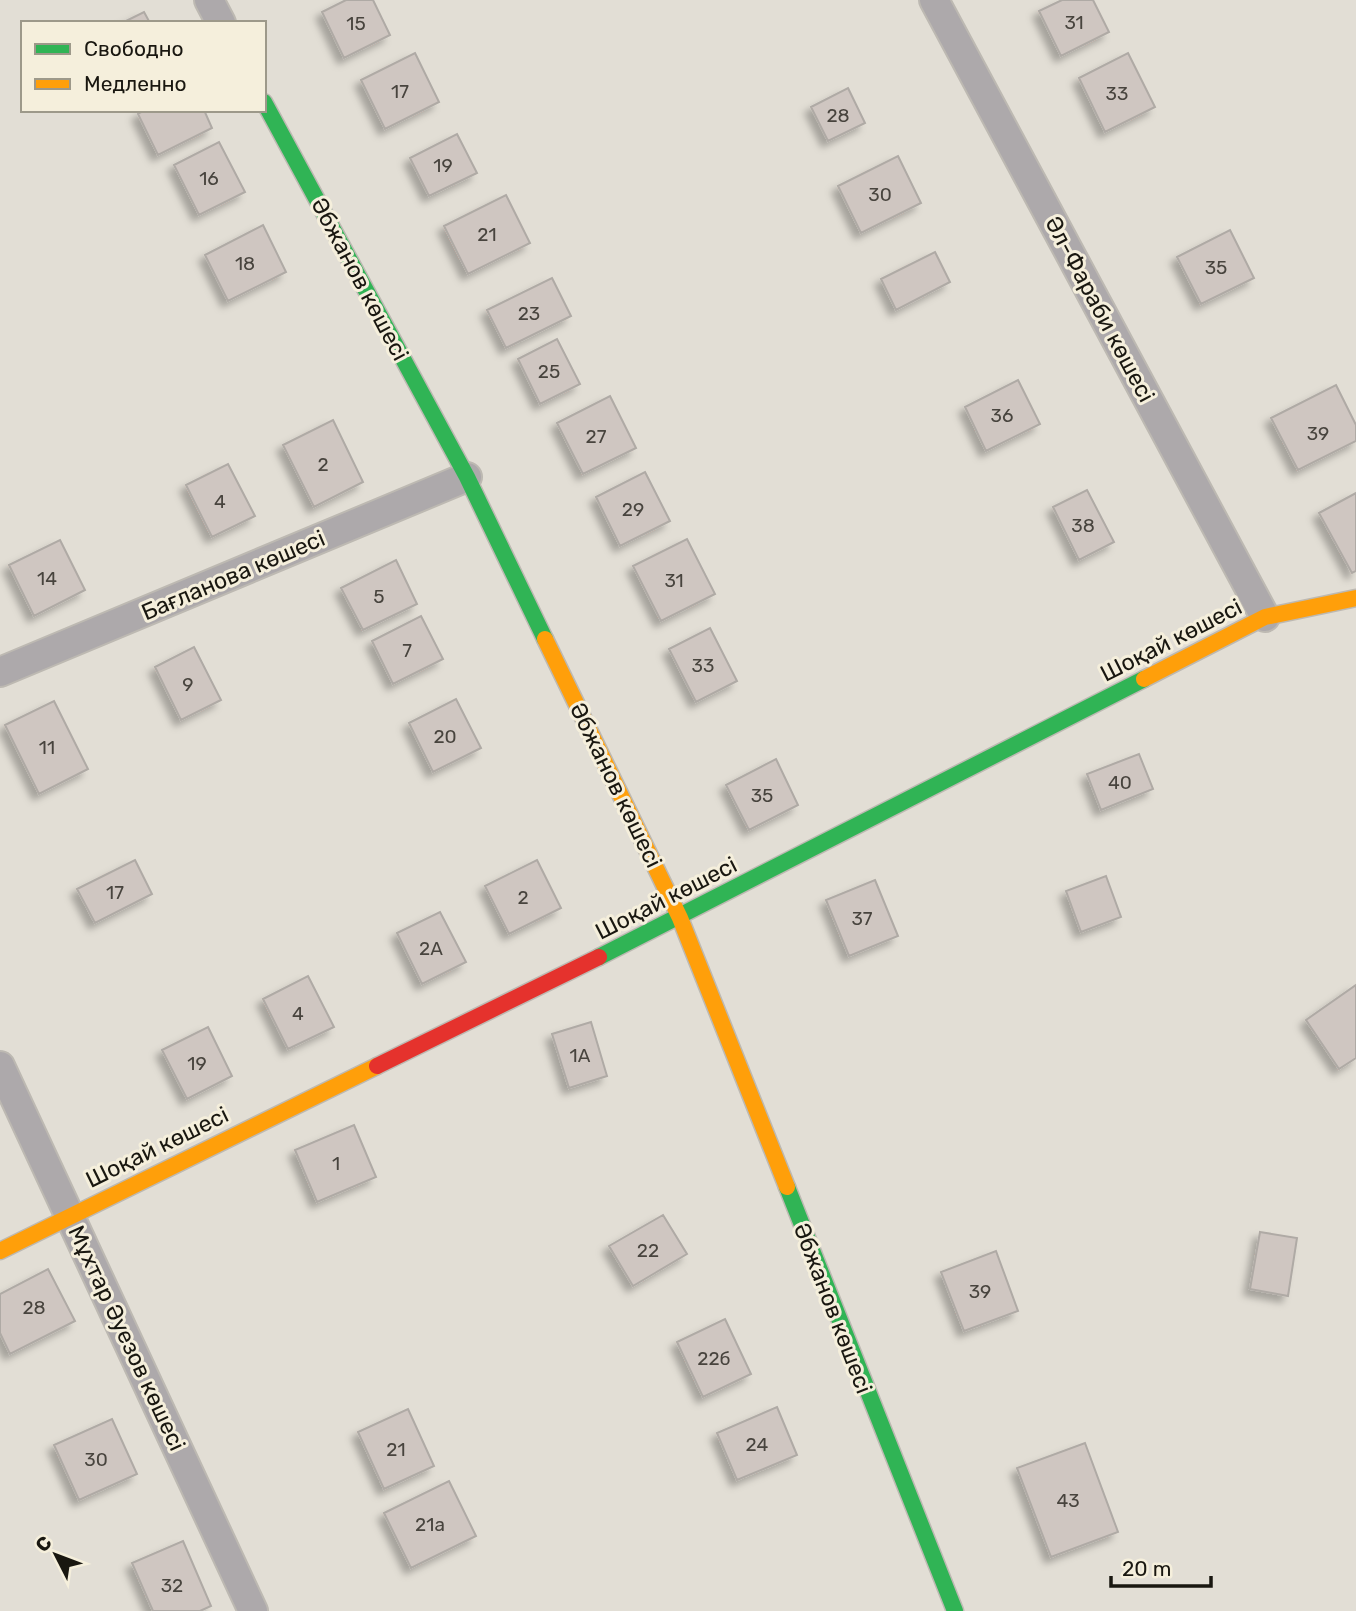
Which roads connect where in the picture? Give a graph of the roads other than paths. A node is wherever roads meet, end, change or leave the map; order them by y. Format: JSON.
{"nodes":[{"id":1,"x":209,"y":0,"type":"edge"},
{"id":2,"x":934,"y":0,"type":"edge"},
{"id":3,"x":220,"y":21,"type":"edge"},
{"id":4,"x":266,"y":106,"type":"edge"},
{"id":5,"x":467,"y":477,"type":"junction"},
{"id":6,"x":1356,"y":598,"type":"edge"},
{"id":7,"x":1265,"y":617,"type":"junction"},
{"id":8,"x":0,"y":672,"type":"edge"},
{"id":9,"x":680,"y":918,"type":"junction"},
{"id":10,"x":0,"y":1066,"type":"edge"},
{"id":11,"x":70,"y":1215,"type":"junction"},
{"id":12,"x":0,"y":1251,"type":"edge"},
{"id":13,"x":253,"y":1611,"type":"edge"},
{"id":14,"x":955,"y":1611,"type":"edge"}],
"edges":[{"from":1,"to":3,"type":"street"},
{"from":2,"to":7,"type":"street","name":"Әл-Фараби көшесі"},
{"from":4,"to":5,"type":"street","name":"Әбжанов көшесі"},
{"from":5,"to":8,"type":"street","name":"Бағланова көшесі"},
{"from":5,"to":9,"type":"street","name":"Әбжанов көшесі"},
{"from":6,"to":7,"type":"street","name":"Шоқай көшесі"},
{"from":7,"to":9,"type":"street","name":"Шоқай көшесі"},
{"from":9,"to":11,"type":"street","name":"Шоқай көшесі"},
{"from":9,"to":14,"type":"street","name":"Әбжанов көшесі"},
{"from":10,"to":11,"type":"street","name":"Мұхтар Әуезов көшесі"},
{"from":11,"to":12,"type":"street","name":"Шоқай көшесі"},
{"from":11,"to":13,"type":"street","name":"Мұхтар Әуезов көшесі"}]}
